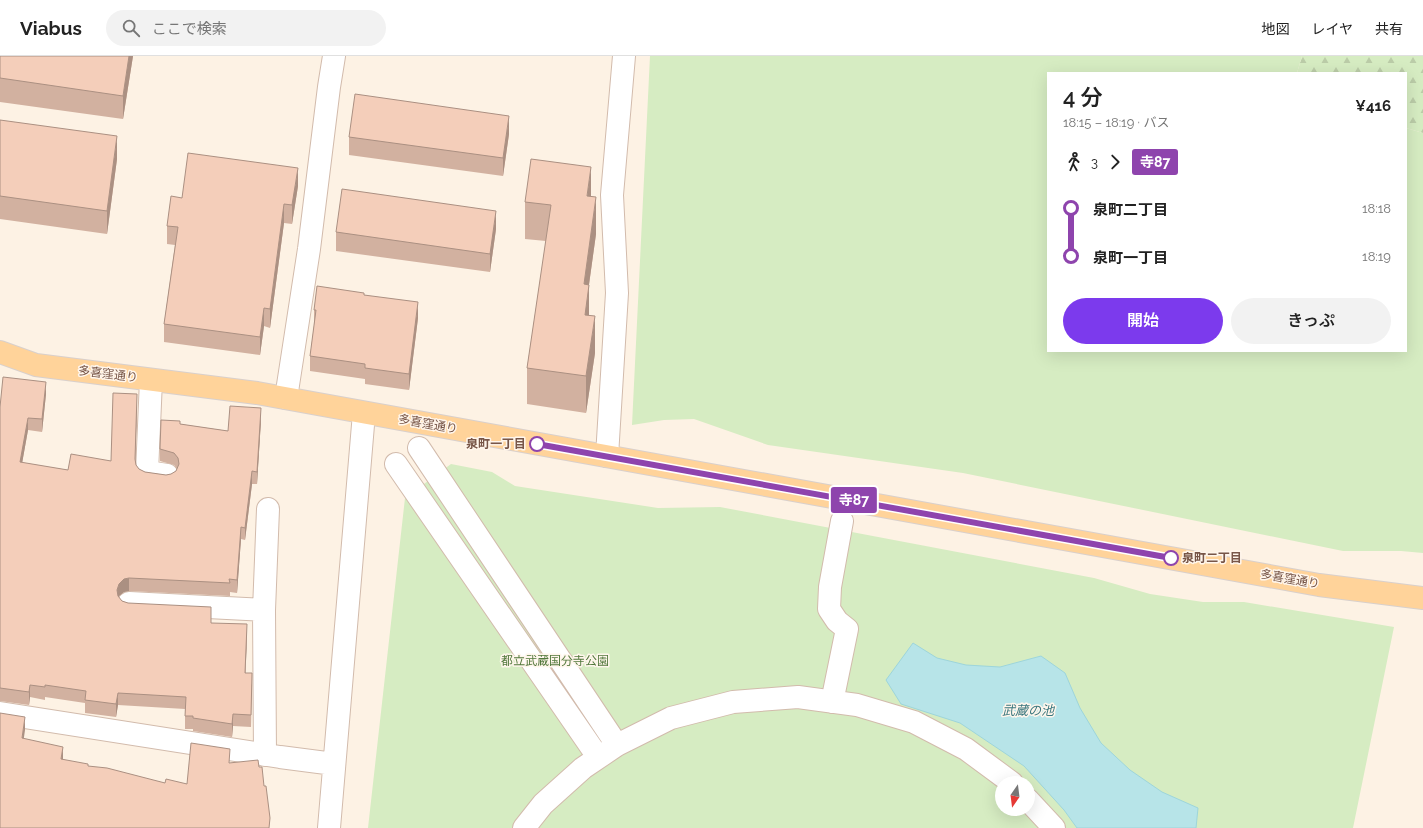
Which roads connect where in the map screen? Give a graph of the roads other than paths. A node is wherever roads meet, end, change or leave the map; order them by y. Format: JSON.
{"nodes":[{"id":1,"x":334,"y":56,"type":"edge"},
{"id":2,"x":624,"y":56,"type":"edge"},
{"id":3,"x":0,"y":352,"type":"edge"},
{"id":4,"x":151,"y":380,"type":"junction"},
{"id":5,"x":286,"y":398,"type":"junction"},
{"id":6,"x":364,"y":413,"type":"junction"},
{"id":7,"x":419,"y":448,"type":"dead end"},
{"id":8,"x":607,"y":456,"type":"junction"},
{"id":9,"x":396,"y":464,"type":"dead end"},
{"id":10,"x":167,"y":475,"type":"edge"},
{"id":11,"x":268,"y":509,"type":"dead end"},
{"id":12,"x":842,"y":521,"type":"dead end"},
{"id":13,"x":1423,"y":598,"type":"edge"},
{"id":14,"x":129,"y":603,"type":"edge"},
{"id":15,"x":264,"y":610,"type":"junction"},
{"id":16,"x":832,"y":702,"type":"junction"},
{"id":17,"x":0,"y":712,"type":"edge"},
{"id":18,"x":617,"y":745,"type":"junction"},
{"id":19,"x":265,"y":755,"type":"junction"},
{"id":20,"x":598,"y":757,"type":"junction"},
{"id":21,"x":334,"y":764,"type":"junction"},
{"id":22,"x":1003,"y":776,"type":"edge"},
{"id":23,"x":1035,"y":808,"type":"edge"},
{"id":24,"x":329,"y":828,"type":"edge"},
{"id":25,"x":524,"y":828,"type":"edge"},
{"id":26,"x":1054,"y":828,"type":"edge"}],
"edges":[{"from":1,"to":5,"type":"street"},
{"from":2,"to":8,"type":"street"},
{"from":3,"to":4,"type":"main road","name":"多喜窪通り"},
{"from":4,"to":5,"type":"main road","name":"多喜窪通り"},
{"from":4,"to":10,"type":"street"},
{"from":5,"to":6,"type":"main road","name":"多喜窪通り"},
{"from":6,"to":8,"type":"main road","name":"多喜窪通り"},
{"from":6,"to":21,"type":"street"},
{"from":7,"to":18,"type":"street"},
{"from":8,"to":13,"type":"main road","name":"多喜窪通り"},
{"from":9,"to":20,"type":"street"},
{"from":11,"to":15,"type":"street"},
{"from":12,"to":16,"type":"street"},
{"from":14,"to":15,"type":"street"},
{"from":15,"to":19,"type":"street"},
{"from":16,"to":18,"type":"street"},
{"from":16,"to":22,"type":"street"},
{"from":17,"to":19,"type":"street"},
{"from":18,"to":20,"type":"street"},
{"from":19,"to":21,"type":"street"},
{"from":20,"to":25,"type":"street"},
{"from":21,"to":24,"type":"street"},
{"from":23,"to":26,"type":"street"}]}
